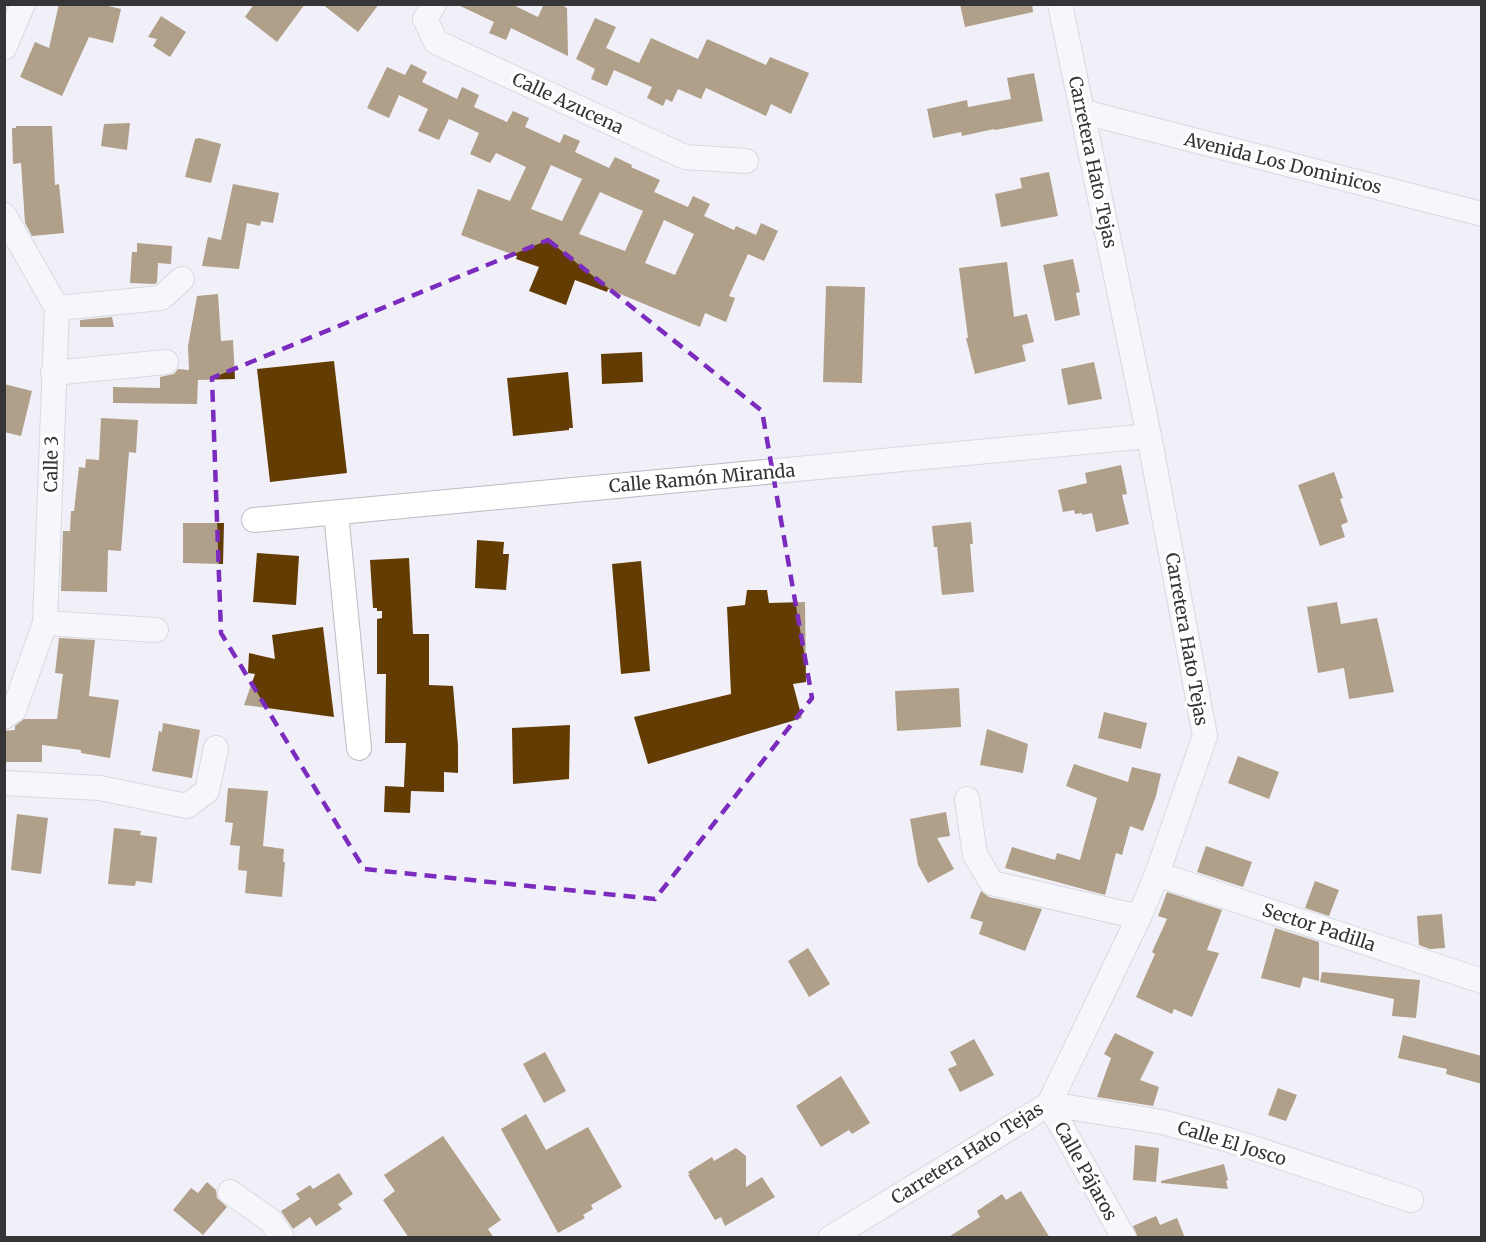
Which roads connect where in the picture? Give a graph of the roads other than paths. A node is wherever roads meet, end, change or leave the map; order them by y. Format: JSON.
{"nodes":[{"id":1,"x":23,"y":4,"type":"edge"},
{"id":2,"x":434,"y":4,"type":"edge"},
{"id":3,"x":1060,"y":4,"type":"edge"},
{"id":4,"x":4,"y":48,"type":"edge"},
{"id":5,"x":1084,"y":112,"type":"junction"},
{"id":6,"x":746,"y":161,"type":"dead end"},
{"id":7,"x":1482,"y":214,"type":"edge"},
{"id":8,"x":4,"y":216,"type":"edge"},
{"id":9,"x":182,"y":279,"type":"dead end"},
{"id":10,"x":57,"y":308,"type":"junction"},
{"id":11,"x":166,"y":362,"type":"dead end"},
{"id":12,"x":53,"y":373,"type":"junction"},
{"id":13,"x":1149,"y":436,"type":"junction"},
{"id":14,"x":336,"y":513,"type":"junction"},
{"id":15,"x":254,"y":520,"type":"dead end"},
{"id":16,"x":45,"y":623,"type":"junction"},
{"id":17,"x":156,"y":630,"type":"dead end"},
{"id":18,"x":4,"y":717,"type":"edge"},
{"id":19,"x":216,"y":748,"type":"dead end"},
{"id":20,"x":359,"y":748,"type":"dead end"},
{"id":21,"x":4,"y":783,"type":"edge"},
{"id":22,"x":967,"y":799,"type":"dead end"},
{"id":23,"x":1157,"y":874,"type":"junction"},
{"id":24,"x":1138,"y":917,"type":"junction"},
{"id":25,"x":1482,"y":981,"type":"edge"},
{"id":26,"x":1049,"y":1104,"type":"junction"},
{"id":27,"x":230,"y":1192,"type":"dead end"},
{"id":28,"x":1411,"y":1200,"type":"dead end"},
{"id":29,"x":282,"y":1238,"type":"edge"},
{"id":30,"x":831,"y":1238,"type":"edge"},
{"id":31,"x":1124,"y":1238,"type":"edge"}],
"edges":[{"from":1,"to":4,"type":"street"},
{"from":2,"to":6,"type":"street","name":"Calle Azucena"},
{"from":3,"to":5,"type":"street","name":"Carretera Hato Tejas"},
{"from":5,"to":7,"type":"street","name":"Avenida Los Dominicos"},
{"from":5,"to":13,"type":"street","name":"Carretera Hato Tejas"},
{"from":8,"to":10,"type":"street"},
{"from":9,"to":10,"type":"street"},
{"from":10,"to":12,"type":"street","name":"Calle 3"},
{"from":11,"to":12,"type":"street"},
{"from":12,"to":16,"type":"street","name":"Calle 3"},
{"from":13,"to":14,"type":"street","name":"Calle Ramón Miranda"},
{"from":13,"to":23,"type":"street","name":"Carretera Hato Tejas"},
{"from":14,"to":15,"type":"street","name":"Calle Ramón Miranda"},
{"from":14,"to":20,"type":"street"},
{"from":16,"to":17,"type":"street"},
{"from":16,"to":18,"type":"street","name":"Calle 3"},
{"from":19,"to":21,"type":"street"},
{"from":22,"to":24,"type":"street"},
{"from":23,"to":24,"type":"street","name":"Carretera Hato Tejas"},
{"from":23,"to":25,"type":"street","name":"Sector Padilla"},
{"from":24,"to":26,"type":"street","name":"Carretera Hato Tejas"},
{"from":26,"to":28,"type":"street","name":"Calle El Josco"},
{"from":26,"to":30,"type":"street","name":"Carretera Hato Tejas"},
{"from":26,"to":31,"type":"street","name":"Calle Pájaros"},
{"from":27,"to":29,"type":"street"}]}
